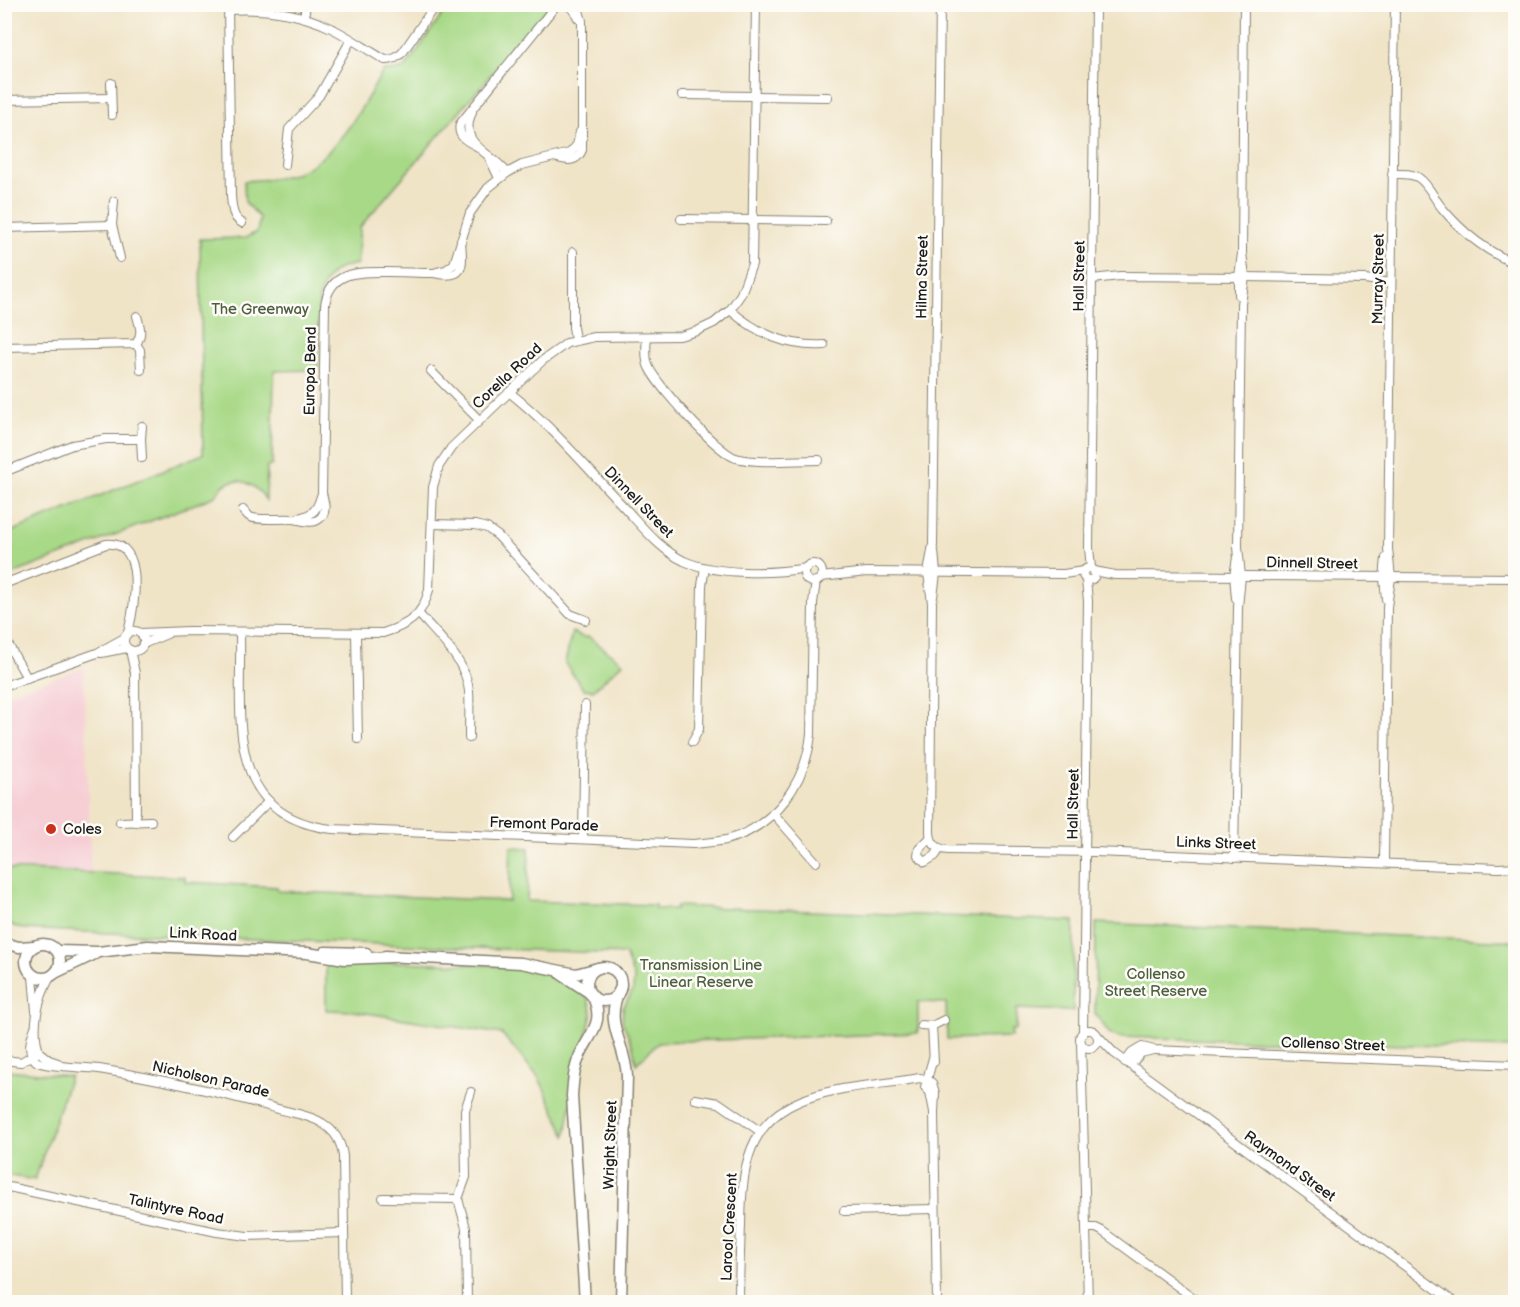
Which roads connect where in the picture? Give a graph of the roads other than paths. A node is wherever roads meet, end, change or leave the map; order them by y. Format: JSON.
{"nodes":[{"id":1,"x":306,"y":4,"type":"edge"},
{"id":2,"x":436,"y":4,"type":"edge"},
{"id":3,"x":557,"y":4,"type":"edge"},
{"id":4,"x":566,"y":4,"type":"edge"},
{"id":5,"x":577,"y":4,"type":"edge"},
{"id":6,"x":1095,"y":4,"type":"edge"},
{"id":7,"x":1244,"y":4,"type":"edge"},
{"id":8,"x":756,"y":5,"type":"edge"},
{"id":9,"x":939,"y":6,"type":"edge"},
{"id":10,"x":1394,"y":6,"type":"edge"},
{"id":11,"x":228,"y":7,"type":"edge"},
{"id":12,"x":304,"y":18,"type":"junction"},
{"id":13,"x":581,"y":27,"type":"junction"},
{"id":14,"x":351,"y":40,"type":"junction"},
{"id":15,"x":111,"y":83,"type":"dead end"},
{"id":16,"x":682,"y":95,"type":"dead end"},
{"id":17,"x":755,"y":96,"type":"junction"},
{"id":18,"x":828,"y":97,"type":"dead end"},
{"id":19,"x":111,"y":98,"type":"junction"},
{"id":20,"x":4,"y":100,"type":"edge"},
{"id":21,"x":112,"y":115,"type":"dead end"},
{"id":22,"x":488,"y":156,"type":"junction"},
{"id":23,"x":285,"y":165,"type":"dead end"},
{"id":24,"x":507,"y":173,"type":"junction"},
{"id":25,"x":1392,"y":174,"type":"junction"},
{"id":26,"x":499,"y":178,"type":"junction"},
{"id":27,"x":114,"y":201,"type":"dead end"},
{"id":28,"x":681,"y":219,"type":"dead end"},
{"id":29,"x":753,"y":220,"type":"junction"},
{"id":30,"x":825,"y":221,"type":"dead end"},
{"id":31,"x":242,"y":223,"type":"dead end"},
{"id":32,"x":112,"y":225,"type":"junction"},
{"id":33,"x":4,"y":228,"type":"edge"},
{"id":34,"x":573,"y":252,"type":"dead end"},
{"id":35,"x":120,"y":258,"type":"dead end"},
{"id":36,"x":1515,"y":263,"type":"edge"},
{"id":37,"x":1092,"y":276,"type":"junction"},
{"id":38,"x":1242,"y":277,"type":"junction"},
{"id":39,"x":1391,"y":279,"type":"junction"},
{"id":40,"x":730,"y":310,"type":"junction"},
{"id":41,"x":136,"y":315,"type":"dead end"},
{"id":42,"x":647,"y":337,"type":"junction"},
{"id":43,"x":575,"y":340,"type":"junction"},
{"id":44,"x":136,"y":344,"type":"junction"},
{"id":45,"x":824,"y":345,"type":"dead end"},
{"id":46,"x":4,"y":347,"type":"edge"},
{"id":47,"x":141,"y":370,"type":"dead end"},
{"id":48,"x":431,"y":371,"type":"dead end"},
{"id":49,"x":512,"y":389,"type":"junction"},
{"id":50,"x":479,"y":420,"type":"junction"},
{"id":51,"x":142,"y":426,"type":"dead end"},
{"id":52,"x":141,"y":439,"type":"junction"},
{"id":53,"x":142,"y":458,"type":"dead end"},
{"id":54,"x":819,"y":460,"type":"dead end"},
{"id":55,"x":4,"y":472,"type":"edge"},
{"id":56,"x":243,"y":510,"type":"dead end"},
{"id":57,"x":432,"y":524,"type":"junction"},
{"id":58,"x":705,"y":568,"type":"junction"},
{"id":59,"x":807,"y":568,"type":"junction"},
{"id":60,"x":783,"y":572,"type":"junction"},
{"id":61,"x":932,"y":573,"type":"junction"},
{"id":62,"x":1089,"y":574,"type":"junction"},
{"id":63,"x":1238,"y":576,"type":"junction"},
{"id":64,"x":815,"y":577,"type":"junction"},
{"id":65,"x":1387,"y":578,"type":"junction"},
{"id":66,"x":1513,"y":579,"type":"edge"},
{"id":67,"x":4,"y":584,"type":"edge"},
{"id":68,"x":133,"y":609,"type":"junction"},
{"id":69,"x":419,"y":614,"type":"junction"},
{"id":70,"x":586,"y":620,"type":"dead end"},
{"id":71,"x":174,"y":632,"type":"junction"},
{"id":72,"x":139,"y":633,"type":"junction"},
{"id":73,"x":240,"y":633,"type":"junction"},
{"id":74,"x":356,"y":634,"type":"junction"},
{"id":75,"x":126,"y":635,"type":"junction"},
{"id":76,"x":4,"y":637,"type":"edge"},
{"id":77,"x":142,"y":647,"type":"junction"},
{"id":78,"x":128,"y":649,"type":"junction"},
{"id":79,"x":97,"y":653,"type":"junction"},
{"id":80,"x":135,"y":673,"type":"junction"},
{"id":81,"x":27,"y":678,"type":"junction"},
{"id":82,"x":4,"y":686,"type":"edge"},
{"id":83,"x":585,"y":705,"type":"dead end"},
{"id":84,"x":469,"y":738,"type":"dead end"},
{"id":85,"x":358,"y":739,"type":"dead end"},
{"id":86,"x":692,"y":742,"type":"dead end"},
{"id":87,"x":269,"y":801,"type":"junction"},
{"id":88,"x":773,"y":813,"type":"junction"},
{"id":89,"x":151,"y":821,"type":"dead end"},
{"id":90,"x":120,"y":822,"type":"dead end"},
{"id":91,"x":136,"y":822,"type":"junction"},
{"id":92,"x":233,"y":837,"type":"dead end"},
{"id":93,"x":584,"y":839,"type":"junction"},
{"id":94,"x":934,"y":844,"type":"joint"},
{"id":95,"x":1086,"y":852,"type":"junction"},
{"id":96,"x":1234,"y":858,"type":"junction"},
{"id":97,"x":816,"y":862,"type":"dead end"},
{"id":98,"x":1384,"y":864,"type":"junction"},
{"id":99,"x":1515,"y":869,"type":"edge"},
{"id":100,"x":4,"y":944,"type":"edge"},
{"id":101,"x":34,"y":946,"type":"junction"},
{"id":102,"x":57,"y":951,"type":"junction"},
{"id":103,"x":98,"y":952,"type":"junction"},
{"id":104,"x":26,"y":964,"type":"junction"},
{"id":105,"x":598,"y":968,"type":"junction"},
{"id":106,"x":556,"y":971,"type":"junction"},
{"id":107,"x":53,"y":975,"type":"junction"},
{"id":108,"x":33,"y":976,"type":"junction"},
{"id":109,"x":620,"y":991,"type":"junction"},
{"id":110,"x":591,"y":994,"type":"junction"},
{"id":111,"x":1084,"y":1007,"type":"junction"},
{"id":112,"x":944,"y":1020,"type":"dead end"},
{"id":113,"x":35,"y":1022,"type":"junction"},
{"id":114,"x":921,"y":1025,"type":"dead end"},
{"id":115,"x":933,"y":1026,"type":"junction"},
{"id":116,"x":1095,"y":1033,"type":"junction"},
{"id":117,"x":1082,"y":1038,"type":"junction"},
{"id":118,"x":1092,"y":1047,"type":"junction"},
{"id":119,"x":1111,"y":1051,"type":"junction"},
{"id":120,"x":34,"y":1053,"type":"junction"},
{"id":121,"x":7,"y":1060,"type":"edge"},
{"id":122,"x":1128,"y":1063,"type":"junction"},
{"id":123,"x":1514,"y":1064,"type":"edge"},
{"id":124,"x":1083,"y":1068,"type":"junction"},
{"id":125,"x":927,"y":1082,"type":"junction"},
{"id":126,"x":471,"y":1092,"type":"dead end"},
{"id":127,"x":695,"y":1099,"type":"dead end"},
{"id":128,"x":761,"y":1132,"type":"junction"},
{"id":129,"x":4,"y":1186,"type":"edge"},
{"id":130,"x":383,"y":1198,"type":"dead end"},
{"id":131,"x":458,"y":1199,"type":"junction"},
{"id":132,"x":935,"y":1209,"type":"junction"},
{"id":133,"x":844,"y":1211,"type":"dead end"},
{"id":134,"x":1086,"y":1228,"type":"junction"},
{"id":135,"x":344,"y":1233,"type":"junction"},
{"id":136,"x":345,"y":1302,"type":"edge"},
{"id":137,"x":468,"y":1302,"type":"edge"},
{"id":138,"x":585,"y":1302,"type":"edge"},
{"id":139,"x":621,"y":1302,"type":"edge"},
{"id":140,"x":739,"y":1302,"type":"edge"},
{"id":141,"x":937,"y":1302,"type":"edge"},
{"id":142,"x":1088,"y":1302,"type":"edge"},
{"id":143,"x":1199,"y":1302,"type":"edge"},
{"id":144,"x":1454,"y":1302,"type":"edge"}],
"edges":[{"from":1,"to":12,"type":"street"},
{"from":2,"to":14,"type":"street"},
{"from":3,"to":22,"type":"street"},
{"from":4,"to":13,"type":"street"},
{"from":5,"to":13,"type":"street","name":"Europa Bend"},
{"from":6,"to":37,"type":"street","name":"Hall Street"},
{"from":7,"to":38,"type":"street"},
{"from":8,"to":17,"type":"street","name":"Corella Road"},
{"from":9,"to":61,"type":"street","name":"Hilma Street"},
{"from":10,"to":25,"type":"street","name":"Murray Street"},
{"from":11,"to":12,"type":"street"},
{"from":11,"to":31,"type":"street"},
{"from":12,"to":14,"type":"street"},
{"from":13,"to":24,"type":"street","name":"Europa Bend"},
{"from":14,"to":23,"type":"street"},
{"from":15,"to":19,"type":"street"},
{"from":16,"to":17,"type":"street"},
{"from":17,"to":18,"type":"street"},
{"from":17,"to":29,"type":"street","name":"Corella Road"},
{"from":19,"to":20,"type":"street"},
{"from":19,"to":21,"type":"street"},
{"from":22,"to":24,"type":"street"},
{"from":22,"to":26,"type":"street"},
{"from":24,"to":26,"type":"street","name":"Europa Bend"},
{"from":25,"to":36,"type":"street"},
{"from":25,"to":39,"type":"street","name":"Murray Street"},
{"from":26,"to":56,"type":"street","name":"Europa Bend"},
{"from":27,"to":32,"type":"street"},
{"from":28,"to":29,"type":"street"},
{"from":29,"to":30,"type":"street"},
{"from":29,"to":40,"type":"street","name":"Corella Road"},
{"from":32,"to":33,"type":"street"},
{"from":32,"to":35,"type":"street"},
{"from":34,"to":43,"type":"street"},
{"from":37,"to":38,"type":"street"},
{"from":37,"to":62,"type":"street","name":"Hall Street"},
{"from":38,"to":39,"type":"street"},
{"from":38,"to":63,"type":"street"},
{"from":39,"to":65,"type":"street","name":"Murray Street"},
{"from":40,"to":42,"type":"street","name":"Corella Road"},
{"from":40,"to":45,"type":"street"},
{"from":41,"to":44,"type":"street"},
{"from":42,"to":43,"type":"street","name":"Corella Road"},
{"from":42,"to":54,"type":"street"},
{"from":43,"to":49,"type":"street","name":"Corella Road"},
{"from":44,"to":46,"type":"street"},
{"from":44,"to":47,"type":"street"},
{"from":48,"to":50,"type":"street"},
{"from":49,"to":50,"type":"street","name":"Corella Road"},
{"from":49,"to":58,"type":"street","name":"Dinnell Street"},
{"from":50,"to":57,"type":"street","name":"Corella Road"},
{"from":51,"to":52,"type":"street"},
{"from":52,"to":53,"type":"street"},
{"from":52,"to":55,"type":"street"},
{"from":57,"to":69,"type":"street","name":"Corella Road"},
{"from":57,"to":70,"type":"street"},
{"from":58,"to":60,"type":"street","name":"Dinnell Street"},
{"from":58,"to":86,"type":"street"},
{"from":59,"to":60,"type":"street","name":"Dinnell Street"},
{"from":59,"to":64,"type":"street","name":"Fremont Parade"},
{"from":59,"to":64,"type":"street","name":"Dinnell Street"},
{"from":60,"to":64,"type":"street","name":"Dinnell Street"},
{"from":61,"to":62,"type":"street","name":"Dinnell Street"},
{"from":61,"to":64,"type":"street","name":"Dinnell Street"},
{"from":61,"to":94,"type":"street","name":"Hilma Street"},
{"from":62,"to":63,"type":"street","name":"Dinnell Street"},
{"from":62,"to":95,"type":"street","name":"Hall Street"},
{"from":63,"to":65,"type":"street","name":"Dinnell Street"},
{"from":63,"to":96,"type":"street"},
{"from":64,"to":88,"type":"street","name":"Fremont Parade"},
{"from":65,"to":66,"type":"street","name":"Dinnell Street"},
{"from":65,"to":98,"type":"street","name":"Murray Street"},
{"from":67,"to":68,"type":"street"},
{"from":68,"to":72,"type":"street"},
{"from":68,"to":75,"type":"street"},
{"from":69,"to":74,"type":"street"},
{"from":69,"to":84,"type":"street"},
{"from":71,"to":72,"type":"street"},
{"from":71,"to":73,"type":"street"},
{"from":71,"to":77,"type":"street"},
{"from":72,"to":75,"type":"street"},
{"from":72,"to":77,"type":"street"},
{"from":73,"to":74,"type":"street"},
{"from":73,"to":87,"type":"street","name":"Fremont Parade"},
{"from":74,"to":85,"type":"street"},
{"from":75,"to":78,"type":"street"},
{"from":75,"to":79,"type":"street"},
{"from":76,"to":81,"type":"street"},
{"from":77,"to":78,"type":"street"},
{"from":77,"to":80,"type":"street"},
{"from":78,"to":79,"type":"street"},
{"from":78,"to":80,"type":"street"},
{"from":79,"to":81,"type":"street"},
{"from":80,"to":91,"type":"street"},
{"from":81,"to":82,"type":"street"},
{"from":83,"to":93,"type":"street"},
{"from":87,"to":92,"type":"street"},
{"from":87,"to":93,"type":"street","name":"Fremont Parade"},
{"from":88,"to":93,"type":"street","name":"Fremont Parade"},
{"from":88,"to":97,"type":"street"},
{"from":89,"to":91,"type":"street"},
{"from":90,"to":91,"type":"street"},
{"from":94,"to":95,"type":"street","name":"Links Street"},
{"from":95,"to":96,"type":"street","name":"Links Street"},
{"from":95,"to":111,"type":"street","name":"Hall Street"},
{"from":96,"to":98,"type":"street","name":"Links Street"},
{"from":98,"to":99,"type":"street","name":"Links Street"},
{"from":100,"to":101,"type":"street"},
{"from":100,"to":104,"type":"street"},
{"from":101,"to":102,"type":"street"},
{"from":101,"to":104,"type":"street"},
{"from":102,"to":103,"type":"street","name":"Link Road"},
{"from":102,"to":107,"type":"street"},
{"from":103,"to":106,"type":"street","name":"Link Road"},
{"from":103,"to":107,"type":"street","name":"Link Road"},
{"from":104,"to":108,"type":"street"},
{"from":105,"to":106,"type":"street","name":"Link Road"},
{"from":105,"to":109,"type":"street"},
{"from":105,"to":110,"type":"street"},
{"from":106,"to":110,"type":"street","name":"Link Road"},
{"from":107,"to":108,"type":"street"},
{"from":107,"to":113,"type":"street"},
{"from":108,"to":113,"type":"street"},
{"from":109,"to":110,"type":"street"},
{"from":109,"to":139,"type":"street","name":"Wright Street"},
{"from":110,"to":138,"type":"street","name":"Wright Street"},
{"from":111,"to":116,"type":"street","name":"Hall Street"},
{"from":111,"to":117,"type":"street","name":"Hall Street"},
{"from":112,"to":115,"type":"street"},
{"from":113,"to":120,"type":"street"},
{"from":114,"to":115,"type":"street"},
{"from":115,"to":125,"type":"street"},
{"from":116,"to":117,"type":"street"},
{"from":116,"to":118,"type":"street"},
{"from":116,"to":119,"type":"street","name":"Raymond Street"},
{"from":117,"to":118,"type":"street"},
{"from":117,"to":124,"type":"street","name":"Hall Street"},
{"from":118,"to":119,"type":"street","name":"Raymond Street"},
{"from":118,"to":124,"type":"street","name":"Hall Street"},
{"from":119,"to":122,"type":"street","name":"Raymond Street"},
{"from":120,"to":121,"type":"street"},
{"from":120,"to":135,"type":"street","name":"Nicholson Parade"},
{"from":122,"to":123,"type":"street","name":"Collenso Street"},
{"from":122,"to":144,"type":"street","name":"Raymond Street"},
{"from":124,"to":134,"type":"street","name":"Hall Street"},
{"from":125,"to":128,"type":"street","name":"Larool Crescent"},
{"from":125,"to":132,"type":"street"},
{"from":126,"to":131,"type":"street"},
{"from":127,"to":128,"type":"street"},
{"from":128,"to":140,"type":"street","name":"Larool Crescent"},
{"from":129,"to":135,"type":"street","name":"Talintyre Road"},
{"from":130,"to":131,"type":"street"},
{"from":131,"to":137,"type":"street"},
{"from":132,"to":133,"type":"street"},
{"from":132,"to":141,"type":"street"},
{"from":134,"to":142,"type":"street","name":"Hall Street"},
{"from":134,"to":143,"type":"street"},
{"from":135,"to":136,"type":"street"}]}
